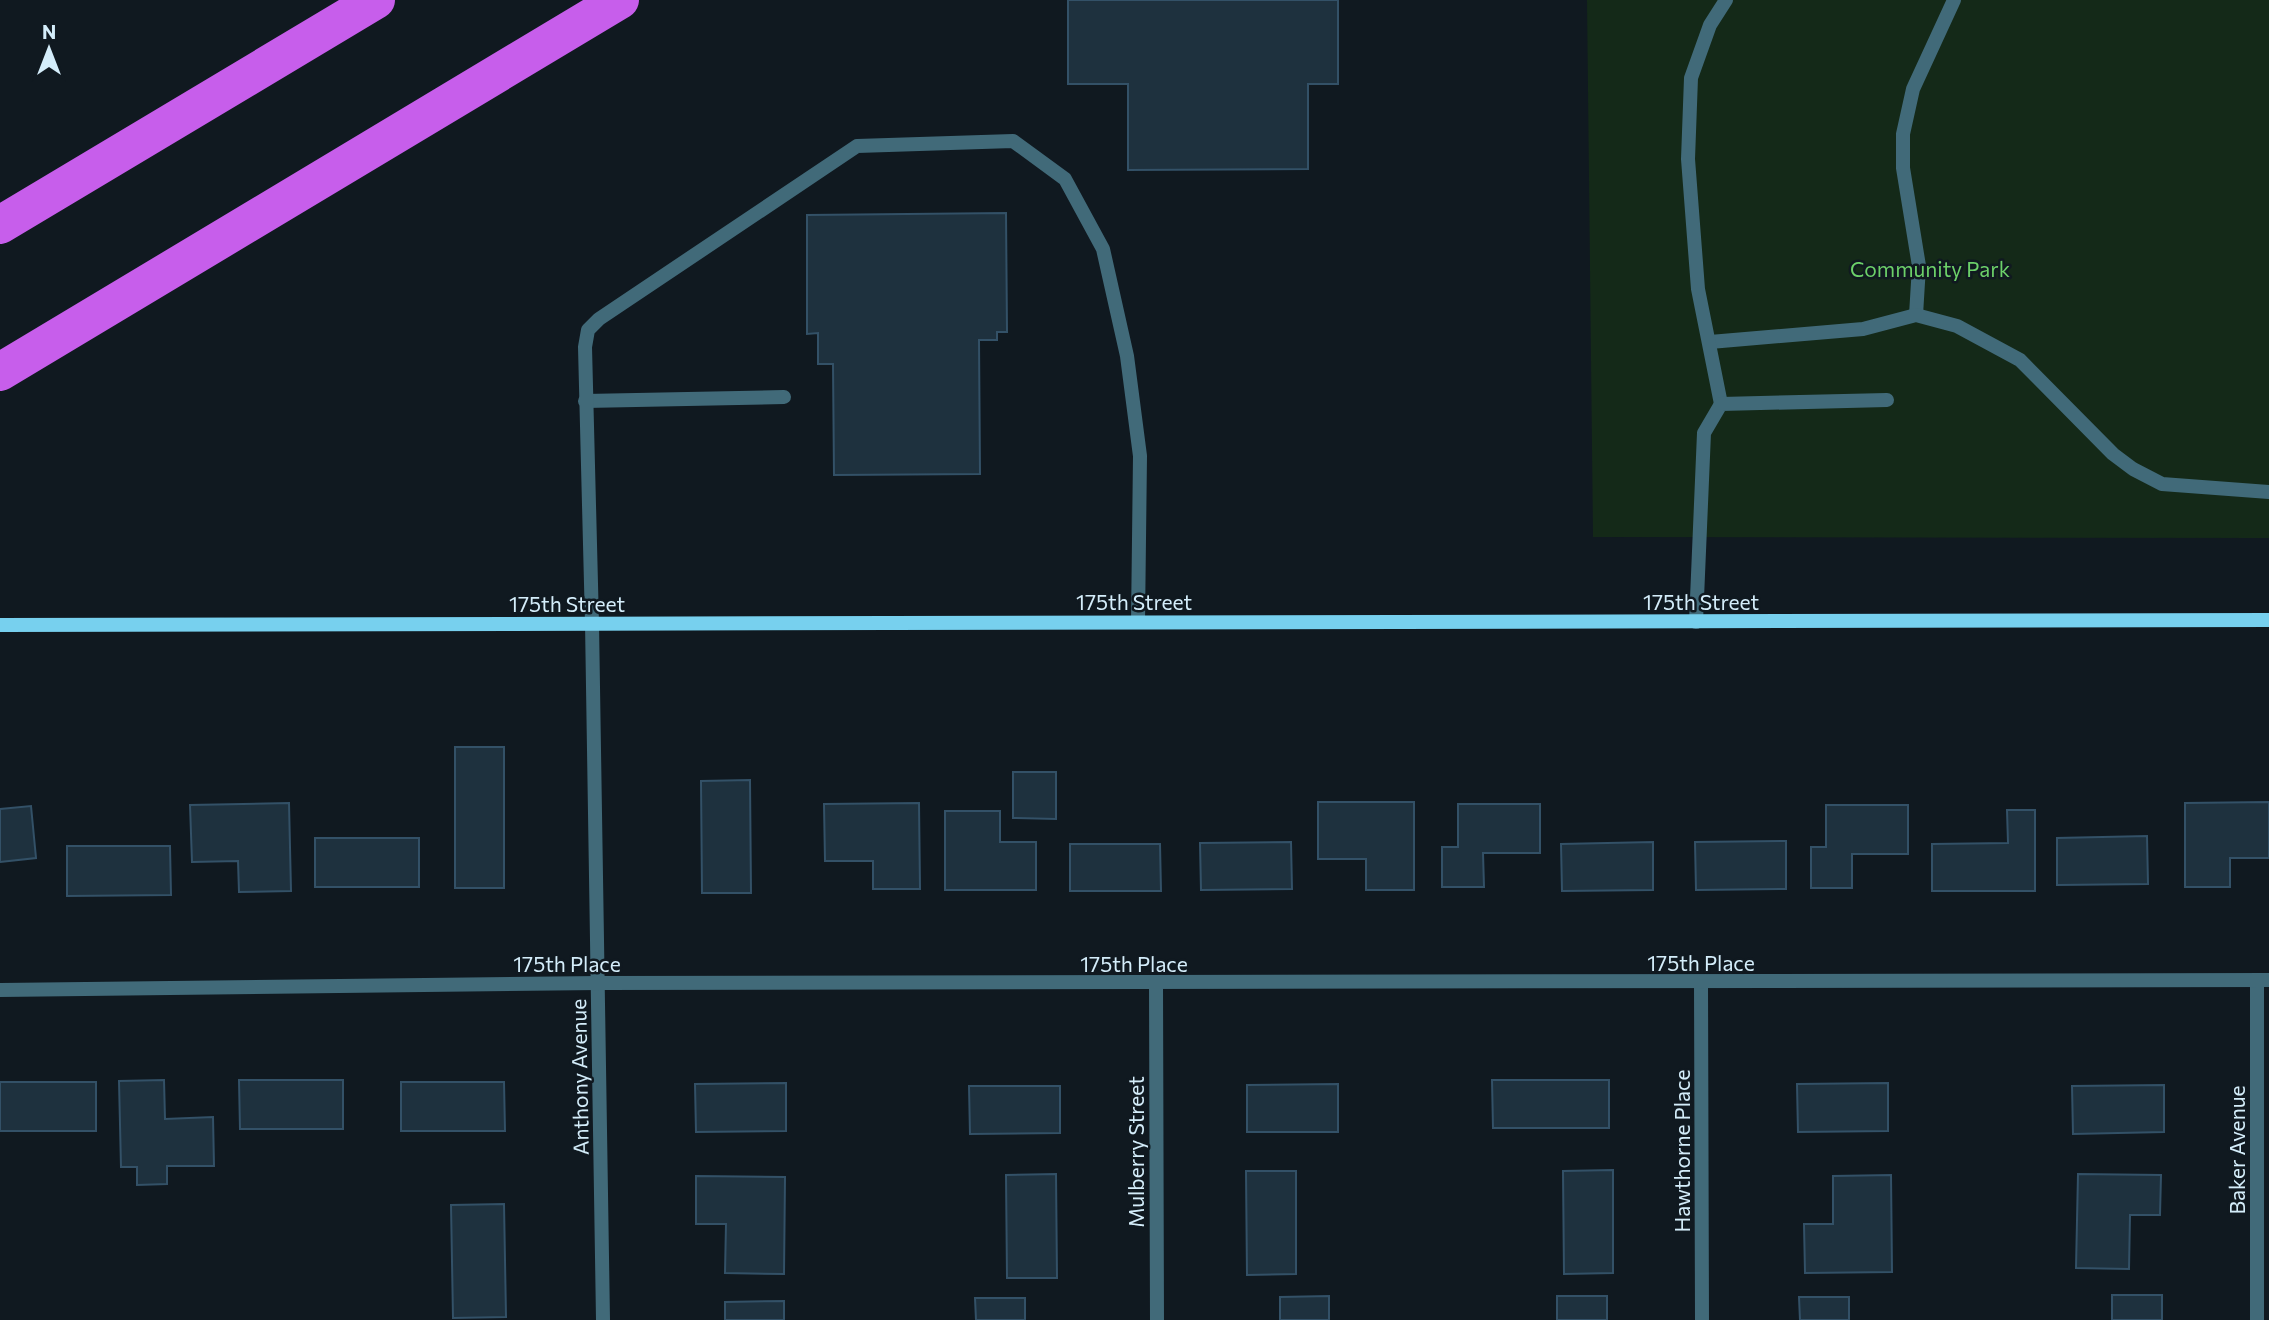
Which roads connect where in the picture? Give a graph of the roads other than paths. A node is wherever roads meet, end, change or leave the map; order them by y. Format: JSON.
{"nodes":[{"id":1,"x":376,"y":0,"type":"edge"},
{"id":2,"x":620,"y":0,"type":"edge"},
{"id":3,"x":1726,"y":0,"type":"edge"},
{"id":4,"x":1954,"y":0,"type":"edge"},
{"id":5,"x":0,"y":225,"type":"edge"},
{"id":6,"x":1916,"y":315,"type":"junction"},
{"id":7,"x":1710,"y":342,"type":"junction"},
{"id":8,"x":0,"y":372,"type":"edge"},
{"id":9,"x":784,"y":397,"type":"dead end"},
{"id":10,"x":1887,"y":400,"type":"dead end"},
{"id":11,"x":585,"y":401,"type":"junction"},
{"id":12,"x":1721,"y":404,"type":"junction"},
{"id":13,"x":2269,"y":492,"type":"edge"},
{"id":14,"x":2269,"y":620,"type":"edge"},
{"id":15,"x":1138,"y":622,"type":"junction"},
{"id":16,"x":1696,"y":622,"type":"junction"},
{"id":17,"x":592,"y":624,"type":"junction"},
{"id":18,"x":0,"y":625,"type":"edge"},
{"id":19,"x":2263,"y":981,"type":"edge"},
{"id":20,"x":1702,"y":983,"type":"junction"},
{"id":21,"x":599,"y":984,"type":"junction"},
{"id":22,"x":1156,"y":984,"type":"junction"},
{"id":23,"x":0,"y":989,"type":"edge"},
{"id":24,"x":603,"y":1320,"type":"edge"},
{"id":25,"x":1157,"y":1320,"type":"edge"},
{"id":26,"x":1702,"y":1320,"type":"edge"},
{"id":27,"x":2257,"y":1320,"type":"edge"}],
"edges":[{"from":1,"to":5,"type":"highway"},
{"from":2,"to":8,"type":"highway"},
{"from":3,"to":7,"type":"street"},
{"from":4,"to":6,"type":"street"},
{"from":6,"to":7,"type":"street"},
{"from":6,"to":13,"type":"street"},
{"from":7,"to":12,"type":"street"},
{"from":9,"to":11,"type":"street"},
{"from":10,"to":12,"type":"street"},
{"from":11,"to":15,"type":"street","name":"Anthony Avenue"},
{"from":11,"to":17,"type":"street","name":"Anthony Avenue"},
{"from":12,"to":16,"type":"street"},
{"from":14,"to":16,"type":"main road","name":"175th Street"},
{"from":15,"to":16,"type":"main road","name":"175th Street"},
{"from":15,"to":17,"type":"main road","name":"175th Street"},
{"from":17,"to":18,"type":"main road","name":"175th Street"},
{"from":17,"to":21,"type":"street","name":"Anthony Avenue"},
{"from":19,"to":20,"type":"street","name":"175th Place"},
{"from":19,"to":27,"type":"street","name":"Baker Avenue"},
{"from":20,"to":22,"type":"street","name":"175th Place"},
{"from":20,"to":26,"type":"street","name":"Hawthorne Place"},
{"from":21,"to":22,"type":"street","name":"175th Place"},
{"from":21,"to":23,"type":"street","name":"175th Place"},
{"from":21,"to":24,"type":"street","name":"Anthony Avenue"},
{"from":22,"to":25,"type":"street","name":"Mulberry Street"}]}
